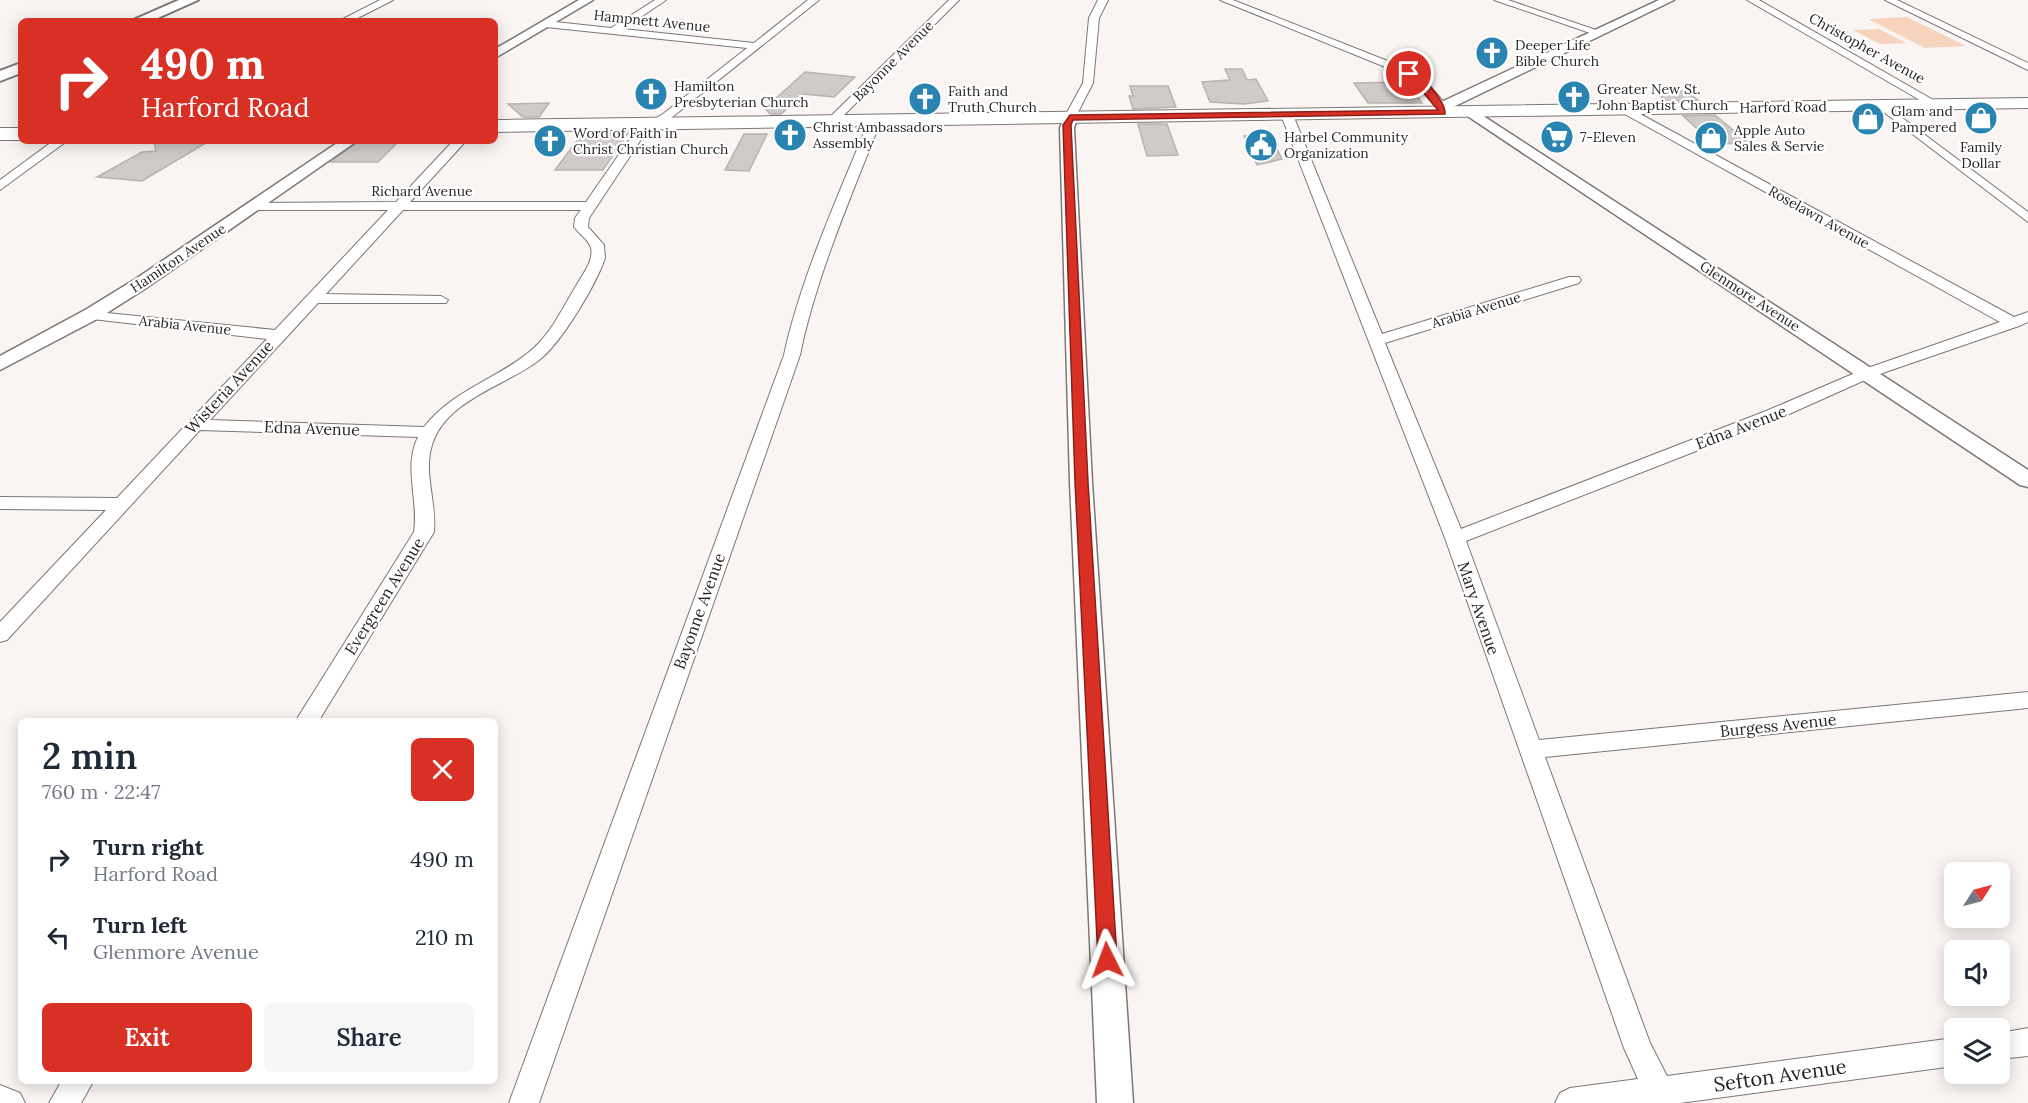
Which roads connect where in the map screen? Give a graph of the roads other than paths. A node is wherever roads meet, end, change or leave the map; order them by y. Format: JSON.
{"nodes":[{"id":1,"x":191,"y":0,"type":"edge"},
{"id":2,"x":388,"y":0,"type":"edge"},
{"id":3,"x":586,"y":0,"type":"edge"},
{"id":4,"x":661,"y":0,"type":"edge"},
{"id":5,"x":814,"y":0,"type":"edge"},
{"id":6,"x":954,"y":0,"type":"edge"},
{"id":7,"x":1103,"y":0,"type":"edge"},
{"id":8,"x":1225,"y":0,"type":"edge"},
{"id":9,"x":1499,"y":0,"type":"edge"},
{"id":10,"x":1666,"y":0,"type":"edge"},
{"id":11,"x":1752,"y":0,"type":"edge"},
{"id":12,"x":1890,"y":0,"type":"edge"},
{"id":13,"x":146,"y":18,"type":"edge"},
{"id":14,"x":350,"y":18,"type":"edge"},
{"id":15,"x":546,"y":24,"type":"junction"},
{"id":16,"x":613,"y":31,"type":"junction"},
{"id":17,"x":1597,"y":32,"type":"junction"},
{"id":18,"x":757,"y":46,"type":"junction"},
{"id":19,"x":498,"y":52,"type":"edge"},
{"id":20,"x":2028,"y":67,"type":"edge"},
{"id":21,"x":18,"y":69,"type":"edge"},
{"id":22,"x":0,"y":76,"type":"edge"},
{"id":23,"x":2028,"y":103,"type":"edge"},
{"id":24,"x":1881,"y":105,"type":"junction"},
{"id":25,"x":1936,"y":105,"type":"junction"},
{"id":26,"x":1442,"y":110,"type":"junction"},
{"id":27,"x":1625,"y":110,"type":"junction"},
{"id":28,"x":1471,"y":112,"type":"junction"},
{"id":29,"x":1287,"y":115,"type":"junction"},
{"id":30,"x":1070,"y":118,"type":"junction"},
{"id":31,"x":875,"y":120,"type":"junction"},
{"id":32,"x":832,"y":121,"type":"junction"},
{"id":33,"x":655,"y":123,"type":"junction"},
{"id":34,"x":498,"y":126,"type":"edge"},
{"id":35,"x":0,"y":134,"type":"edge"},
{"id":36,"x":18,"y":134,"type":"edge"},
{"id":37,"x":57,"y":144,"type":"edge"},
{"id":38,"x":346,"y":144,"type":"edge"},
{"id":39,"x":457,"y":144,"type":"edge"},
{"id":40,"x":0,"y":186,"type":"edge"},
{"id":41,"x":254,"y":206,"type":"junction"},
{"id":42,"x":398,"y":206,"type":"junction"},
{"id":43,"x":590,"y":206,"type":"junction"},
{"id":44,"x":2028,"y":218,"type":"edge"},
{"id":45,"x":1574,"y":280,"type":"dead end"},
{"id":46,"x":312,"y":298,"type":"junction"},
{"id":47,"x":441,"y":300,"type":"dead end"},
{"id":48,"x":92,"y":314,"type":"junction"},
{"id":49,"x":2021,"y":320,"type":"edge"},
{"id":50,"x":277,"y":335,"type":"junction"},
{"id":51,"x":1378,"y":340,"type":"junction"},
{"id":52,"x":0,"y":364,"type":"edge"},
{"id":53,"x":1868,"y":373,"type":"junction"},
{"id":54,"x":194,"y":425,"type":"junction"},
{"id":55,"x":429,"y":432,"type":"junction"},
{"id":56,"x":2028,"y":480,"type":"edge"},
{"id":57,"x":0,"y":503,"type":"edge"},
{"id":58,"x":120,"y":504,"type":"junction"},
{"id":59,"x":1455,"y":538,"type":"junction"},
{"id":60,"x":0,"y":635,"type":"edge"},
{"id":61,"x":2028,"y":700,"type":"edge"},
{"id":62,"x":308,"y":718,"type":"edge"},
{"id":63,"x":1529,"y":750,"type":"junction"},
{"id":64,"x":2028,"y":1042,"type":"edge"},
{"id":65,"x":2010,"y":1045,"type":"edge"},
{"id":66,"x":1944,"y":1054,"type":"edge"},
{"id":67,"x":77,"y":1084,"type":"edge"},
{"id":68,"x":1661,"y":1097,"type":"edge"},
{"id":69,"x":0,"y":1100,"type":"edge"},
{"id":70,"x":10,"y":1103,"type":"edge"},
{"id":71,"x":64,"y":1103,"type":"edge"},
{"id":72,"x":524,"y":1103,"type":"edge"},
{"id":73,"x":1115,"y":1103,"type":"edge"},
{"id":74,"x":1570,"y":1103,"type":"edge"}],
"edges":[{"from":1,"to":13,"type":"main road"},
{"from":2,"to":14,"type":"street"},
{"from":3,"to":15,"type":"street"},
{"from":4,"to":16,"type":"street"},
{"from":5,"to":18,"type":"street","name":"Evergreen Avenue"},
{"from":6,"to":32,"type":"street","name":"Bayonne Avenue"},
{"from":7,"to":30,"type":"street"},
{"from":8,"to":26,"type":"street"},
{"from":9,"to":17,"type":"street"},
{"from":10,"to":17,"type":"street"},
{"from":11,"to":25,"type":"street","name":"Christopher Avenue"},
{"from":12,"to":20,"type":"street"},
{"from":15,"to":16,"type":"street","name":"Hampnett Avenue"},
{"from":15,"to":19,"type":"street"},
{"from":16,"to":18,"type":"street","name":"Hampnett Avenue"},
{"from":17,"to":26,"type":"street"},
{"from":18,"to":33,"type":"street","name":"Evergreen Avenue"},
{"from":21,"to":22,"type":"main road"},
{"from":23,"to":25,"type":"main road","name":"Harford Road"},
{"from":24,"to":25,"type":"main road","name":"Harford Road"},
{"from":24,"to":27,"type":"main road","name":"Harford Road"},
{"from":24,"to":44,"type":"street"},
{"from":26,"to":28,"type":"main road","name":"Harford Road"},
{"from":26,"to":29,"type":"main road","name":"Harford Road"},
{"from":27,"to":28,"type":"main road","name":"Harford Road"},
{"from":27,"to":49,"type":"street","name":"Roselawn Avenue"},
{"from":28,"to":53,"type":"street","name":"Glenmore Avenue"},
{"from":29,"to":30,"type":"main road","name":"Harford Road"},
{"from":29,"to":51,"type":"street","name":"Mary Avenue"},
{"from":30,"to":31,"type":"main road","name":"Harford Road"},
{"from":30,"to":73,"type":"street"},
{"from":31,"to":32,"type":"main road","name":"Harford Road"},
{"from":31,"to":72,"type":"street","name":"Bayonne Avenue"},
{"from":32,"to":33,"type":"main road","name":"Harford Road"},
{"from":33,"to":34,"type":"main road","name":"Harford Road"},
{"from":33,"to":43,"type":"street","name":"Evergreen Avenue"},
{"from":35,"to":36,"type":"main road"},
{"from":37,"to":40,"type":"street"},
{"from":38,"to":41,"type":"street","name":"Hamilton Avenue"},
{"from":39,"to":42,"type":"street","name":"Wisteria Avenue"},
{"from":41,"to":42,"type":"street","name":"Richard Avenue"},
{"from":41,"to":48,"type":"street","name":"Hamilton Avenue"},
{"from":42,"to":43,"type":"street","name":"Richard Avenue"},
{"from":42,"to":46,"type":"street","name":"Wisteria Avenue"},
{"from":43,"to":55,"type":"street","name":"Evergreen Avenue"},
{"from":45,"to":51,"type":"street","name":"Arabia Avenue"},
{"from":46,"to":47,"type":"street"},
{"from":46,"to":50,"type":"street","name":"Wisteria Avenue"},
{"from":48,"to":50,"type":"street","name":"Arabia Avenue"},
{"from":48,"to":52,"type":"street","name":"Hamilton Avenue"},
{"from":49,"to":53,"type":"street","name":"Edna Avenue"},
{"from":50,"to":54,"type":"street","name":"Wisteria Avenue"},
{"from":51,"to":59,"type":"street","name":"Mary Avenue"},
{"from":53,"to":56,"type":"street","name":"Glenmore Avenue"},
{"from":53,"to":59,"type":"street","name":"Edna Avenue"},
{"from":54,"to":55,"type":"street","name":"Edna Avenue"},
{"from":54,"to":58,"type":"street","name":"Wisteria Avenue"},
{"from":55,"to":62,"type":"street","name":"Evergreen Avenue"},
{"from":57,"to":58,"type":"street"},
{"from":58,"to":60,"type":"street","name":"Wisteria Avenue"},
{"from":59,"to":63,"type":"street","name":"Mary Avenue"},
{"from":61,"to":63,"type":"street","name":"Burgess Avenue"},
{"from":63,"to":68,"type":"street","name":"Mary Avenue"},
{"from":64,"to":65,"type":"street"},
{"from":66,"to":68,"type":"street","name":"Sefton Avenue"},
{"from":67,"to":71,"type":"street"},
{"from":68,"to":74,"type":"street","name":"Sefton Avenue"},
{"from":69,"to":70,"type":"street"}]}
